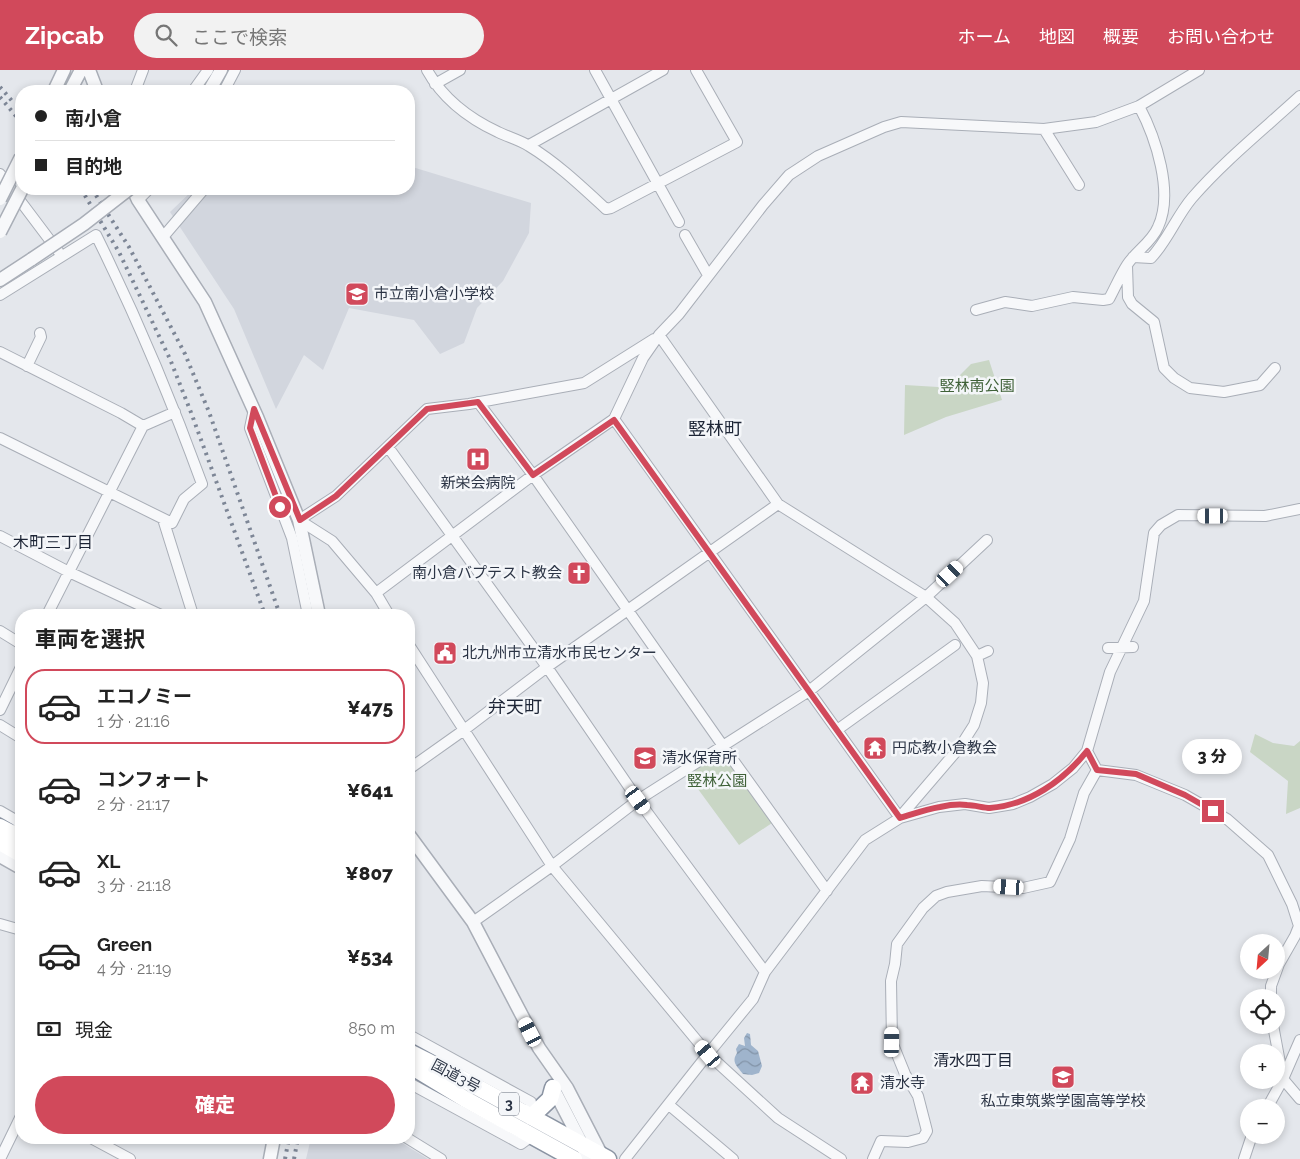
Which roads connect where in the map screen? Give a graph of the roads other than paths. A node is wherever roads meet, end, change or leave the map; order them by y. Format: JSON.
{"nodes":[{"id":1,"x":64,"y":70,"type":"edge"},
{"id":2,"x":81,"y":70,"type":"edge"},
{"id":3,"x":89,"y":70,"type":"edge"},
{"id":4,"x":143,"y":70,"type":"edge"},
{"id":5,"x":208,"y":70,"type":"edge"},
{"id":6,"x":221,"y":70,"type":"edge"},
{"id":7,"x":236,"y":70,"type":"edge"},
{"id":8,"x":427,"y":70,"type":"edge"},
{"id":9,"x":460,"y":70,"type":"edge"},
{"id":10,"x":595,"y":70,"type":"edge"},
{"id":11,"x":663,"y":70,"type":"edge"},
{"id":12,"x":696,"y":70,"type":"edge"},
{"id":13,"x":1199,"y":70,"type":"edge"},
{"id":14,"x":435,"y":84,"type":"junction"},
{"id":15,"x":57,"y":85,"type":"edge"},
{"id":16,"x":73,"y":85,"type":"edge"},
{"id":17,"x":95,"y":85,"type":"edge"},
{"id":18,"x":137,"y":85,"type":"edge"},
{"id":19,"x":197,"y":85,"type":"edge"},
{"id":20,"x":212,"y":85,"type":"edge"},
{"id":21,"x":227,"y":85,"type":"edge"},
{"id":22,"x":1300,"y":96,"type":"edge"},
{"id":23,"x":612,"y":99,"type":"junction"},
{"id":24,"x":1139,"y":106,"type":"junction"},
{"id":25,"x":1044,"y":129,"type":"junction"},
{"id":26,"x":528,"y":145,"type":"junction"},
{"id":27,"x":15,"y":169,"type":"edge"},
{"id":28,"x":0,"y":174,"type":"edge"},
{"id":29,"x":659,"y":183,"type":"junction"},
{"id":30,"x":1079,"y":186,"type":"dead end"},
{"id":31,"x":15,"y":194,"type":"edge"},
{"id":32,"x":16,"y":195,"type":"edge"},
{"id":33,"x":19,"y":195,"type":"edge"},
{"id":34,"x":121,"y":195,"type":"edge"},
{"id":35,"x":137,"y":195,"type":"edge"},
{"id":36,"x":199,"y":195,"type":"edge"},
{"id":37,"x":0,"y":199,"type":"edge"},
{"id":38,"x":679,"y":222,"type":"dead end"},
{"id":39,"x":0,"y":232,"type":"edge"},
{"id":40,"x":685,"y":235,"type":"dead end"},
{"id":41,"x":163,"y":237,"type":"junction"},
{"id":42,"x":61,"y":256,"type":"junction"},
{"id":43,"x":1130,"y":261,"type":"junction"},
{"id":44,"x":708,"y":275,"type":"junction"},
{"id":45,"x":0,"y":280,"type":"edge"},
{"id":46,"x":0,"y":295,"type":"edge"},
{"id":47,"x":976,"y":310,"type":"dead end"},
{"id":48,"x":40,"y":333,"type":"dead end"},
{"id":49,"x":659,"y":335,"type":"junction"},
{"id":50,"x":0,"y":352,"type":"edge"},
{"id":51,"x":28,"y":366,"type":"junction"},
{"id":52,"x":1275,"y":368,"type":"dead end"},
{"id":53,"x":478,"y":402,"type":"junction"},
{"id":54,"x":254,"y":409,"type":"junction"},
{"id":55,"x":176,"y":412,"type":"junction"},
{"id":56,"x":614,"y":420,"type":"junction"},
{"id":57,"x":143,"y":426,"type":"junction"},
{"id":58,"x":0,"y":438,"type":"edge"},
{"id":59,"x":388,"y":447,"type":"junction"},
{"id":60,"x":533,"y":475,"type":"junction"},
{"id":61,"x":110,"y":493,"type":"junction"},
{"id":62,"x":778,"y":504,"type":"junction"},
{"id":63,"x":1299,"y":510,"type":"edge"},
{"id":64,"x":163,"y":519,"type":"junction"},
{"id":65,"x":300,"y":520,"type":"junction"},
{"id":66,"x":453,"y":535,"type":"junction"},
{"id":67,"x":0,"y":536,"type":"edge"},
{"id":68,"x":987,"y":540,"type":"dead end"},
{"id":69,"x":709,"y":553,"type":"junction"},
{"id":70,"x":69,"y":572,"type":"junction"},
{"id":71,"x":376,"y":593,"type":"junction"},
{"id":72,"x":926,"y":597,"type":"junction"},
{"id":73,"x":50,"y":609,"type":"edge"},
{"id":74,"x":148,"y":609,"type":"edge"},
{"id":75,"x":191,"y":609,"type":"edge"},
{"id":76,"x":307,"y":609,"type":"edge"},
{"id":77,"x":318,"y":609,"type":"edge"},
{"id":78,"x":386,"y":609,"type":"edge"},
{"id":79,"x":628,"y":610,"type":"junction"},
{"id":80,"x":0,"y":631,"type":"edge"},
{"id":81,"x":15,"y":640,"type":"edge"},
{"id":82,"x":955,"y":645,"type":"dead end"},
{"id":83,"x":1128,"y":647,"type":"junction"},
{"id":84,"x":1108,"y":648,"type":"dead end"},
{"id":85,"x":988,"y":652,"type":"dead end"},
{"id":86,"x":415,"y":654,"type":"edge"},
{"id":87,"x":977,"y":656,"type":"junction"},
{"id":88,"x":547,"y":667,"type":"junction"},
{"id":89,"x":15,"y":679,"type":"edge"},
{"id":90,"x":809,"y":690,"type":"junction"},
{"id":91,"x":0,"y":710,"type":"edge"},
{"id":92,"x":0,"y":725,"type":"edge"},
{"id":93,"x":464,"y":730,"type":"junction"},
{"id":94,"x":837,"y":730,"type":"junction"},
{"id":95,"x":15,"y":734,"type":"edge"},
{"id":96,"x":722,"y":746,"type":"junction"},
{"id":97,"x":1087,"y":751,"type":"junction"},
{"id":98,"x":415,"y":765,"type":"edge"},
{"id":99,"x":1097,"y":770,"type":"junction"},
{"id":100,"x":638,"y":800,"type":"junction"},
{"id":101,"x":0,"y":811,"type":"edge"},
{"id":102,"x":900,"y":818,"type":"junction"},
{"id":103,"x":15,"y":824,"type":"edge"},
{"id":104,"x":0,"y":827,"type":"edge"},
{"id":105,"x":15,"y":828,"type":"edge"},
{"id":106,"x":0,"y":842,"type":"edge"},
{"id":107,"x":415,"y":843,"type":"edge"},
{"id":108,"x":15,"y":851,"type":"edge"},
{"id":109,"x":0,"y":856,"type":"edge"},
{"id":110,"x":15,"y":865,"type":"edge"},
{"id":111,"x":552,"y":866,"type":"junction"},
{"id":112,"x":827,"y":891,"type":"junction"},
{"id":113,"x":473,"y":922,"type":"junction"},
{"id":114,"x":0,"y":924,"type":"edge"},
{"id":115,"x":15,"y":928,"type":"edge"},
{"id":116,"x":765,"y":972,"type":"junction"},
{"id":117,"x":1271,"y":989,"type":"edge"},
{"id":118,"x":415,"y":1038,"type":"edge"},
{"id":119,"x":1300,"y":1040,"type":"edge"},
{"id":120,"x":539,"y":1048,"type":"junction"},
{"id":121,"x":708,"y":1054,"type":"junction"},
{"id":122,"x":415,"y":1055,"type":"edge"},
{"id":123,"x":415,"y":1068,"type":"edge"},
{"id":124,"x":1285,"y":1074,"type":"edge"},
{"id":125,"x":1285,"y":1081,"type":"edge"},
{"id":126,"x":415,"y":1086,"type":"edge"},
{"id":127,"x":553,"y":1088,"type":"junction"},
{"id":128,"x":1300,"y":1099,"type":"edge"},
{"id":129,"x":669,"y":1105,"type":"junction"},
{"id":130,"x":531,"y":1117,"type":"junction"},
{"id":131,"x":15,"y":1129,"type":"edge"},
{"id":132,"x":532,"y":1136,"type":"junction"},
{"id":133,"x":415,"y":1143,"type":"edge"},
{"id":134,"x":102,"y":1144,"type":"edge"},
{"id":135,"x":270,"y":1144,"type":"edge"},
{"id":136,"x":1249,"y":1144,"type":"edge"},
{"id":137,"x":596,"y":1155,"type":"edge"},
{"id":138,"x":2,"y":1158,"type":"edge"},
{"id":139,"x":130,"y":1159,"type":"edge"},
{"id":140,"x":270,"y":1159,"type":"edge"},
{"id":141,"x":441,"y":1159,"type":"edge"},
{"id":142,"x":574,"y":1159,"type":"edge"},
{"id":143,"x":625,"y":1159,"type":"edge"},
{"id":144,"x":734,"y":1159,"type":"edge"},
{"id":145,"x":841,"y":1159,"type":"edge"},
{"id":146,"x":873,"y":1159,"type":"edge"},
{"id":147,"x":1244,"y":1159,"type":"edge"}],
"edges":[{"from":1,"to":15,"type":"street"},
{"from":2,"to":16,"type":"street"},
{"from":3,"to":17,"type":"street"},
{"from":4,"to":18,"type":"street"},
{"from":5,"to":19,"type":"street"},
{"from":6,"to":20,"type":"street"},
{"from":7,"to":21,"type":"street"},
{"from":8,"to":14,"type":"street"},
{"from":9,"to":14,"type":"street"},
{"from":10,"to":23,"type":"street"},
{"from":11,"to":23,"type":"street"},
{"from":12,"to":29,"type":"street"},
{"from":13,"to":24,"type":"street"},
{"from":14,"to":26,"type":"street"},
{"from":22,"to":43,"type":"street"},
{"from":23,"to":26,"type":"street"},
{"from":23,"to":29,"type":"street"},
{"from":24,"to":25,"type":"street"},
{"from":24,"to":43,"type":"street"},
{"from":25,"to":30,"type":"street"},
{"from":25,"to":44,"type":"street"},
{"from":26,"to":29,"type":"street"},
{"from":27,"to":37,"type":"street","bridge":true},
{"from":28,"to":31,"type":"street"},
{"from":29,"to":38,"type":"street"},
{"from":32,"to":42,"type":"street"},
{"from":33,"to":39,"type":"street","bridge":true},
{"from":34,"to":45,"type":"street","bridge":true},
{"from":35,"to":41,"type":"street"},
{"from":36,"to":41,"type":"street"},
{"from":40,"to":44,"type":"street"},
{"from":41,"to":54,"type":"street"},
{"from":42,"to":46,"type":"street"},
{"from":42,"to":55,"type":"street"},
{"from":43,"to":47,"type":"street"},
{"from":43,"to":52,"type":"street"},
{"from":44,"to":49,"type":"street"},
{"from":48,"to":51,"type":"street"},
{"from":49,"to":53,"type":"street"},
{"from":49,"to":56,"type":"street"},
{"from":49,"to":62,"type":"street"},
{"from":50,"to":51,"type":"street"},
{"from":51,"to":57,"type":"street"},
{"from":53,"to":59,"type":"street"},
{"from":53,"to":60,"type":"street"},
{"from":54,"to":65,"type":"street"},
{"from":54,"to":76,"type":"street"},
{"from":55,"to":57,"type":"street"},
{"from":55,"to":64,"type":"street"},
{"from":56,"to":60,"type":"street"},
{"from":56,"to":69,"type":"street"},
{"from":57,"to":61,"type":"street"},
{"from":58,"to":61,"type":"street"},
{"from":59,"to":65,"type":"street"},
{"from":59,"to":66,"type":"street"},
{"from":60,"to":66,"type":"street"},
{"from":60,"to":79,"type":"street"},
{"from":61,"to":64,"type":"street"},
{"from":61,"to":70,"type":"street"},
{"from":62,"to":69,"type":"street"},
{"from":62,"to":72,"type":"street"},
{"from":63,"to":83,"type":"street"},
{"from":64,"to":75,"type":"street"},
{"from":65,"to":71,"type":"street"},
{"from":65,"to":77,"type":"street"},
{"from":66,"to":71,"type":"street"},
{"from":66,"to":88,"type":"street"},
{"from":67,"to":70,"type":"street"},
{"from":68,"to":72,"type":"street"},
{"from":69,"to":79,"type":"street"},
{"from":69,"to":90,"type":"street"},
{"from":70,"to":73,"type":"street"},
{"from":70,"to":74,"type":"street"},
{"from":71,"to":78,"type":"street"},
{"from":72,"to":87,"type":"street"},
{"from":72,"to":90,"type":"street"},
{"from":79,"to":88,"type":"street"},
{"from":79,"to":96,"type":"street"},
{"from":80,"to":81,"type":"street"},
{"from":82,"to":94,"type":"street"},
{"from":83,"to":84,"type":"street"},
{"from":83,"to":97,"type":"street"},
{"from":85,"to":87,"type":"street"},
{"from":86,"to":93,"type":"street"},
{"from":87,"to":102,"type":"street"},
{"from":88,"to":93,"type":"street"},
{"from":88,"to":100,"type":"street"},
{"from":89,"to":91,"type":"street"},
{"from":90,"to":94,"type":"street"},
{"from":90,"to":96,"type":"street"},
{"from":92,"to":95,"type":"street"},
{"from":93,"to":98,"type":"street"},
{"from":93,"to":111,"type":"street"},
{"from":94,"to":102,"type":"street"},
{"from":96,"to":100,"type":"street"},
{"from":96,"to":112,"type":"street"},
{"from":97,"to":99,"type":"street"},
{"from":97,"to":102,"type":"street"},
{"from":99,"to":117,"type":"street"},
{"from":99,"to":146,"type":"street"},
{"from":100,"to":111,"type":"street"},
{"from":100,"to":116,"type":"street"},
{"from":101,"to":103,"type":"street"},
{"from":102,"to":112,"type":"street"},
{"from":104,"to":105,"type":"highway"},
{"from":106,"to":108,"type":"highway"},
{"from":107,"to":113,"type":"street"},
{"from":109,"to":110,"type":"street"},
{"from":111,"to":113,"type":"street"},
{"from":111,"to":121,"type":"street"},
{"from":112,"to":116,"type":"street"},
{"from":113,"to":120,"type":"street"},
{"from":114,"to":115,"type":"street"},
{"from":116,"to":121,"type":"street"},
{"from":118,"to":130,"type":"street"},
{"from":119,"to":124,"type":"street"},
{"from":120,"to":127,"type":"street"},
{"from":120,"to":137,"type":"street"},
{"from":121,"to":129,"type":"street"},
{"from":121,"to":145,"type":"street"},
{"from":122,"to":130,"type":"highway","name":"国道3号","number":"3"},
{"from":123,"to":132,"type":"highway","name":"国道3号","number":"3"},
{"from":125,"to":128,"type":"street"},
{"from":126,"to":132,"type":"street"},
{"from":127,"to":130,"type":"highway"},
{"from":127,"to":137,"type":"street"},
{"from":129,"to":143,"type":"street"},
{"from":129,"to":144,"type":"street"},
{"from":130,"to":137,"type":"highway","name":"国道3号","number":"3"},
{"from":131,"to":138,"type":"street"},
{"from":132,"to":142,"type":"highway","name":"国道3号","number":"3"},
{"from":133,"to":141,"type":"street"},
{"from":134,"to":139,"type":"street"},
{"from":135,"to":140,"type":"street"},
{"from":136,"to":147,"type":"street"}]}
